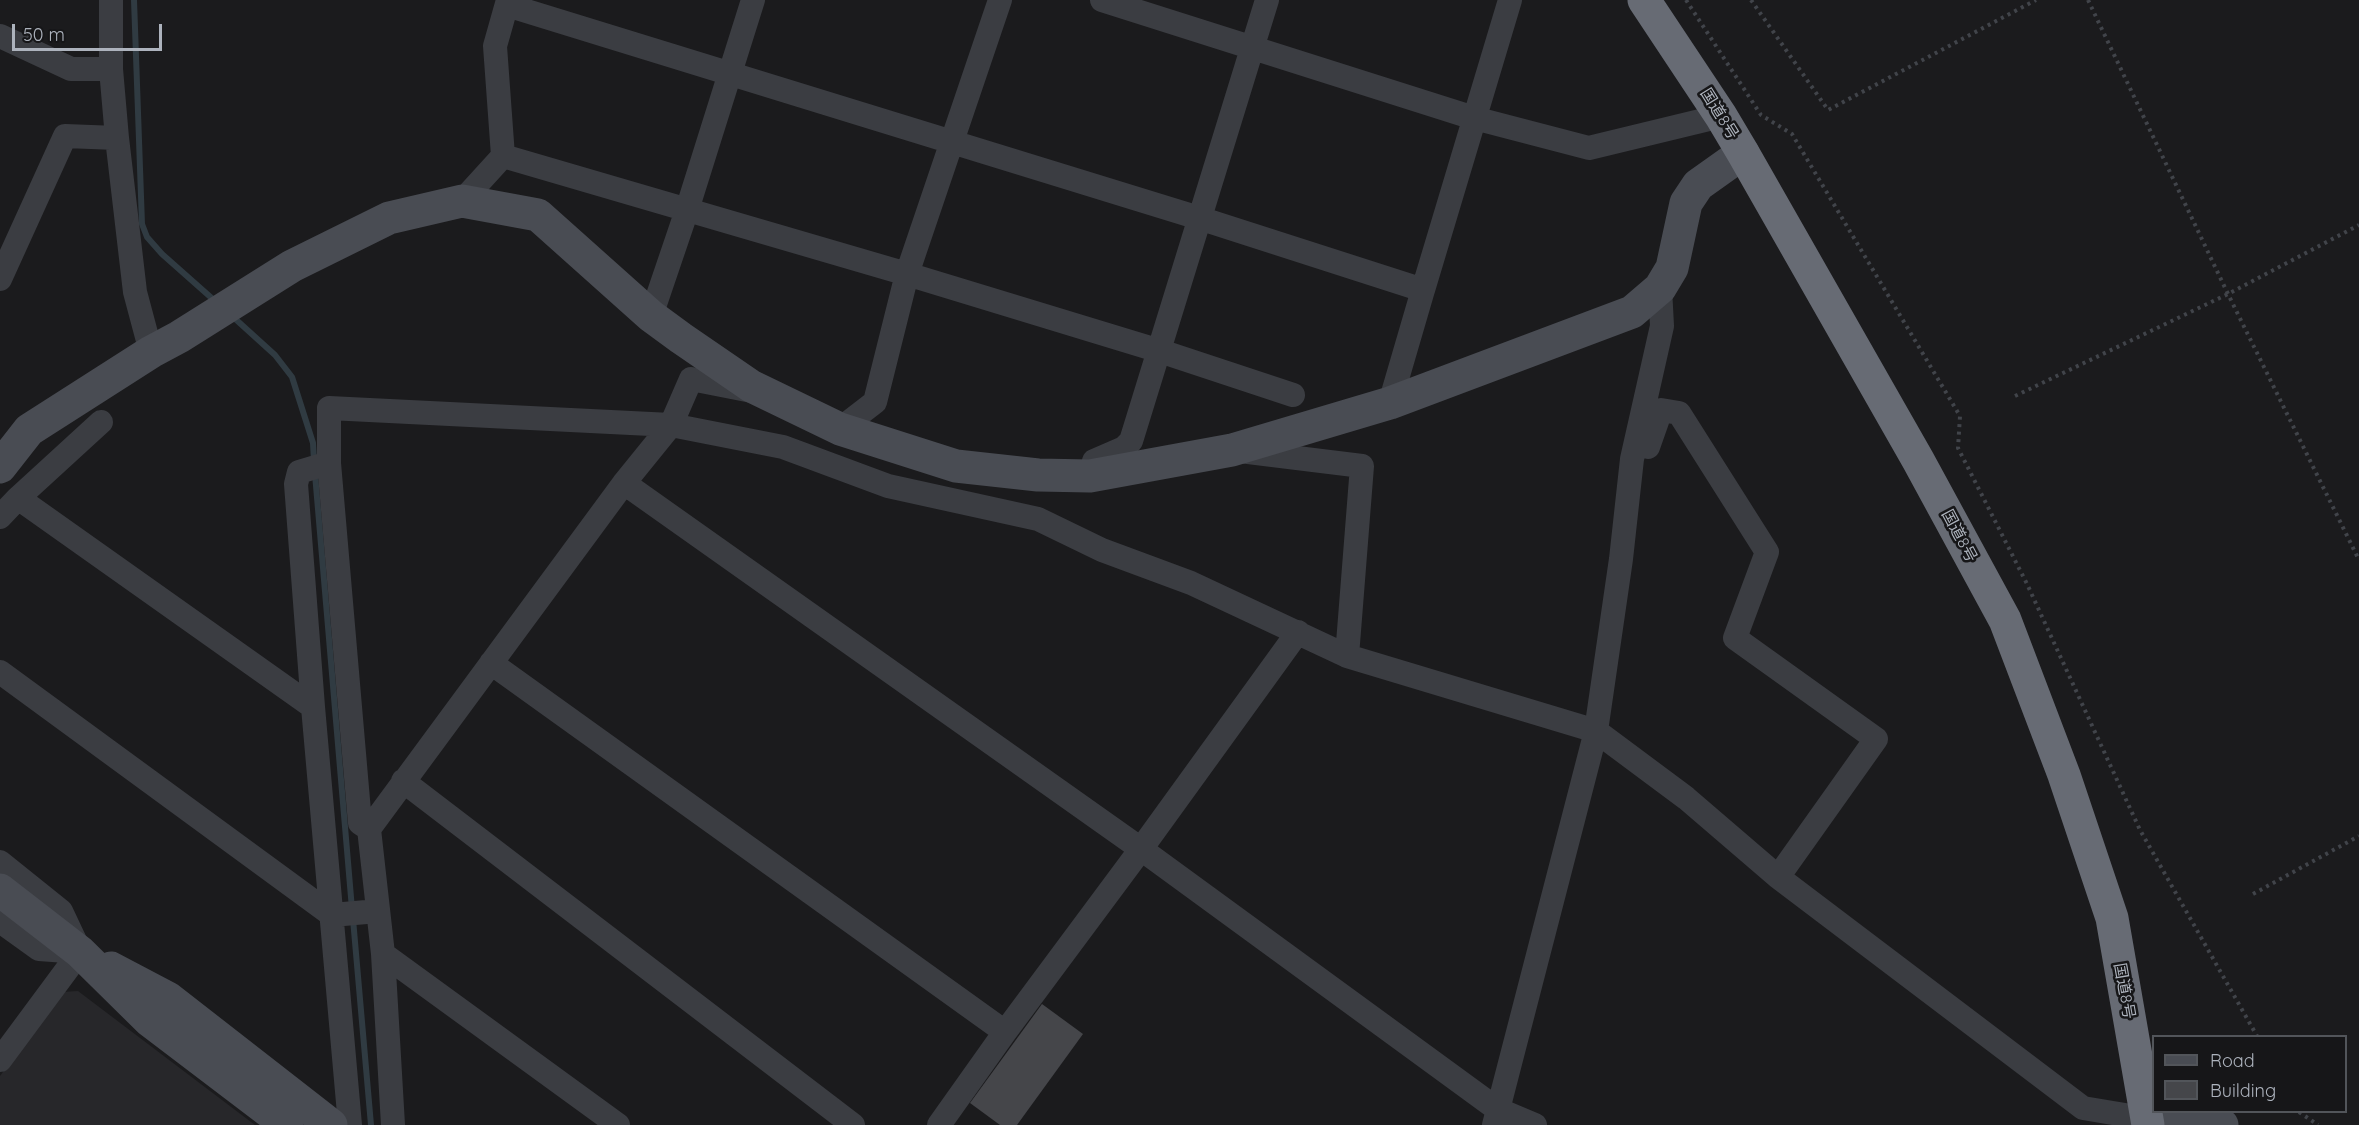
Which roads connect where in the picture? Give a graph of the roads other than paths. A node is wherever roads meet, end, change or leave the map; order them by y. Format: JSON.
{"nodes":[{"id":1,"x":111,"y":0,"type":"edge"},
{"id":2,"x":753,"y":0,"type":"edge"},
{"id":3,"x":1000,"y":0,"type":"edge"},
{"id":4,"x":1102,"y":0,"type":"edge"},
{"id":5,"x":1267,"y":0,"type":"edge"},
{"id":6,"x":1510,"y":0,"type":"edge"},
{"id":7,"x":1644,"y":0,"type":"edge"},
{"id":8,"x":508,"y":2,"type":"edge"},
{"id":9,"x":0,"y":36,"type":"edge"},
{"id":10,"x":1252,"y":49,"type":"junction"},
{"id":11,"x":111,"y":69,"type":"junction"},
{"id":12,"x":730,"y":74,"type":"junction"},
{"id":13,"x":1721,"y":116,"type":"junction"},
{"id":14,"x":1474,"y":118,"type":"junction"},
{"id":15,"x":117,"y":138,"type":"junction"},
{"id":16,"x":952,"y":142,"type":"junction"},
{"id":17,"x":1743,"y":153,"type":"junction"},
{"id":18,"x":503,"y":156,"type":"junction"},
{"id":19,"x":462,"y":201,"type":"junction"},
{"id":20,"x":687,"y":210,"type":"junction"},
{"id":21,"x":1199,"y":218,"type":"junction"},
{"id":22,"x":907,"y":274,"type":"junction"},
{"id":23,"x":0,"y":279,"type":"edge"},
{"id":24,"x":1660,"y":288,"type":"junction"},
{"id":25,"x":1423,"y":290,"type":"junction"},
{"id":26,"x":651,"y":316,"type":"junction"},
{"id":27,"x":165,"y":344,"type":"junction"},
{"id":28,"x":1160,"y":351,"type":"junction"},
{"id":29,"x":770,"y":395,"type":"junction"},
{"id":30,"x":1293,"y":395,"type":"dead end"},
{"id":31,"x":1390,"y":403,"type":"junction"},
{"id":32,"x":101,"y":422,"type":"dead end"},
{"id":33,"x":671,"y":425,"type":"junction"},
{"id":34,"x":840,"y":429,"type":"junction"},
{"id":35,"x":1232,"y":450,"type":"junction"},
{"id":36,"x":320,"y":465,"type":"junction"},
{"id":37,"x":1631,"y":465,"type":"junction"},
{"id":38,"x":0,"y":467,"type":"edge"},
{"id":39,"x":1090,"y":476,"type":"junction"},
{"id":40,"x":624,"y":483,"type":"junction"},
{"id":41,"x":18,"y":498,"type":"junction"},
{"id":42,"x":0,"y":517,"type":"edge"},
{"id":43,"x":1298,"y":632,"type":"junction"},
{"id":44,"x":1347,"y":656,"type":"junction"},
{"id":45,"x":491,"y":663,"type":"junction"},
{"id":46,"x":0,"y":672,"type":"edge"},
{"id":47,"x":313,"y":707,"type":"junction"},
{"id":48,"x":1596,"y":731,"type":"junction"},
{"id":49,"x":403,"y":781,"type":"junction"},
{"id":50,"x":369,"y":829,"type":"junction"},
{"id":51,"x":1141,"y":849,"type":"junction"},
{"id":52,"x":0,"y":862,"type":"edge"},
{"id":53,"x":1778,"y":877,"type":"junction"},
{"id":54,"x":0,"y":890,"type":"edge"},
{"id":55,"x":372,"y":911,"type":"junction"},
{"id":56,"x":336,"y":915,"type":"junction"},
{"id":57,"x":0,"y":921,"type":"edge"},
{"id":58,"x":80,"y":952,"type":"junction"},
{"id":59,"x":383,"y":954,"type":"junction"},
{"id":60,"x":1005,"y":1032,"type":"junction"},
{"id":61,"x":0,"y":1060,"type":"edge"},
{"id":62,"x":2152,"y":1104,"type":"edge"},
{"id":63,"x":2077,"y":1116,"type":"edge"},
{"id":64,"x":1496,"y":1117,"type":"edge"},
{"id":65,"x":2155,"y":1118,"type":"edge"},
{"id":66,"x":287,"y":1125,"type":"edge"},
{"id":67,"x":331,"y":1125,"type":"edge"},
{"id":68,"x":350,"y":1125,"type":"edge"},
{"id":69,"x":393,"y":1125,"type":"edge"},
{"id":70,"x":618,"y":1125,"type":"edge"},
{"id":71,"x":854,"y":1125,"type":"edge"},
{"id":72,"x":939,"y":1125,"type":"edge"},
{"id":73,"x":1535,"y":1125,"type":"edge"},
{"id":74,"x":2222,"y":1125,"type":"edge"}],
"edges":[{"from":1,"to":11,"type":"street"},
{"from":2,"to":12,"type":"street"},
{"from":3,"to":16,"type":"street"},
{"from":4,"to":10,"type":"street"},
{"from":5,"to":10,"type":"street"},
{"from":6,"to":14,"type":"street"},
{"from":7,"to":13,"type":"highway","name":"国道8号"},
{"from":8,"to":12,"type":"street"},
{"from":8,"to":18,"type":"street"},
{"from":9,"to":11,"type":"street"},
{"from":10,"to":14,"type":"street"},
{"from":10,"to":21,"type":"street"},
{"from":11,"to":15,"type":"street"},
{"from":12,"to":16,"type":"street"},
{"from":12,"to":20,"type":"street"},
{"from":13,"to":14,"type":"street"},
{"from":13,"to":17,"type":"highway","name":"国道8号"},
{"from":14,"to":25,"type":"street"},
{"from":15,"to":23,"type":"street"},
{"from":15,"to":27,"type":"street"},
{"from":16,"to":21,"type":"street"},
{"from":16,"to":22,"type":"street"},
{"from":17,"to":24,"type":"street"},
{"from":17,"to":62,"type":"highway","name":"国道8号"},
{"from":18,"to":19,"type":"street"},
{"from":18,"to":20,"type":"street"},
{"from":19,"to":26,"type":"street"},
{"from":19,"to":27,"type":"street"},
{"from":20,"to":22,"type":"street"},
{"from":20,"to":26,"type":"street"},
{"from":21,"to":25,"type":"street"},
{"from":21,"to":28,"type":"street"},
{"from":22,"to":28,"type":"street"},
{"from":22,"to":34,"type":"street"},
{"from":24,"to":31,"type":"street"},
{"from":24,"to":37,"type":"street"},
{"from":25,"to":31,"type":"street"},
{"from":26,"to":29,"type":"street"},
{"from":27,"to":38,"type":"street"},
{"from":28,"to":30,"type":"street"},
{"from":28,"to":39,"type":"street"},
{"from":29,"to":33,"type":"street"},
{"from":29,"to":34,"type":"street"},
{"from":31,"to":35,"type":"street"},
{"from":32,"to":41,"type":"street"},
{"from":33,"to":36,"type":"street"},
{"from":33,"to":40,"type":"street"},
{"from":33,"to":43,"type":"street"},
{"from":34,"to":39,"type":"street"},
{"from":35,"to":39,"type":"street"},
{"from":35,"to":44,"type":"street"},
{"from":36,"to":47,"type":"street"},
{"from":36,"to":50,"type":"street"},
{"from":37,"to":48,"type":"street"},
{"from":37,"to":53,"type":"street"},
{"from":40,"to":45,"type":"street"},
{"from":40,"to":51,"type":"street"},
{"from":41,"to":42,"type":"street"},
{"from":41,"to":47,"type":"street"},
{"from":43,"to":44,"type":"street"},
{"from":43,"to":51,"type":"street"},
{"from":44,"to":48,"type":"street"},
{"from":45,"to":49,"type":"street"},
{"from":45,"to":60,"type":"street"},
{"from":46,"to":56,"type":"street"},
{"from":47,"to":56,"type":"street"},
{"from":48,"to":53,"type":"street"},
{"from":48,"to":64,"type":"street"},
{"from":49,"to":50,"type":"street"},
{"from":49,"to":71,"type":"street"},
{"from":50,"to":55,"type":"street"},
{"from":51,"to":60,"type":"street"},
{"from":51,"to":64,"type":"street"},
{"from":52,"to":58,"type":"street"},
{"from":53,"to":63,"type":"street"},
{"from":54,"to":58,"type":"street"},
{"from":55,"to":56,"type":"street"},
{"from":55,"to":59,"type":"street"},
{"from":56,"to":68,"type":"street"},
{"from":57,"to":58,"type":"street"},
{"from":58,"to":61,"type":"street"},
{"from":58,"to":66,"type":"street"},
{"from":58,"to":67,"type":"street"},
{"from":59,"to":69,"type":"street"},
{"from":59,"to":70,"type":"street"},
{"from":60,"to":72,"type":"street"},
{"from":63,"to":65,"type":"street"},
{"from":64,"to":73,"type":"street"},
{"from":65,"to":74,"type":"street"}]}
